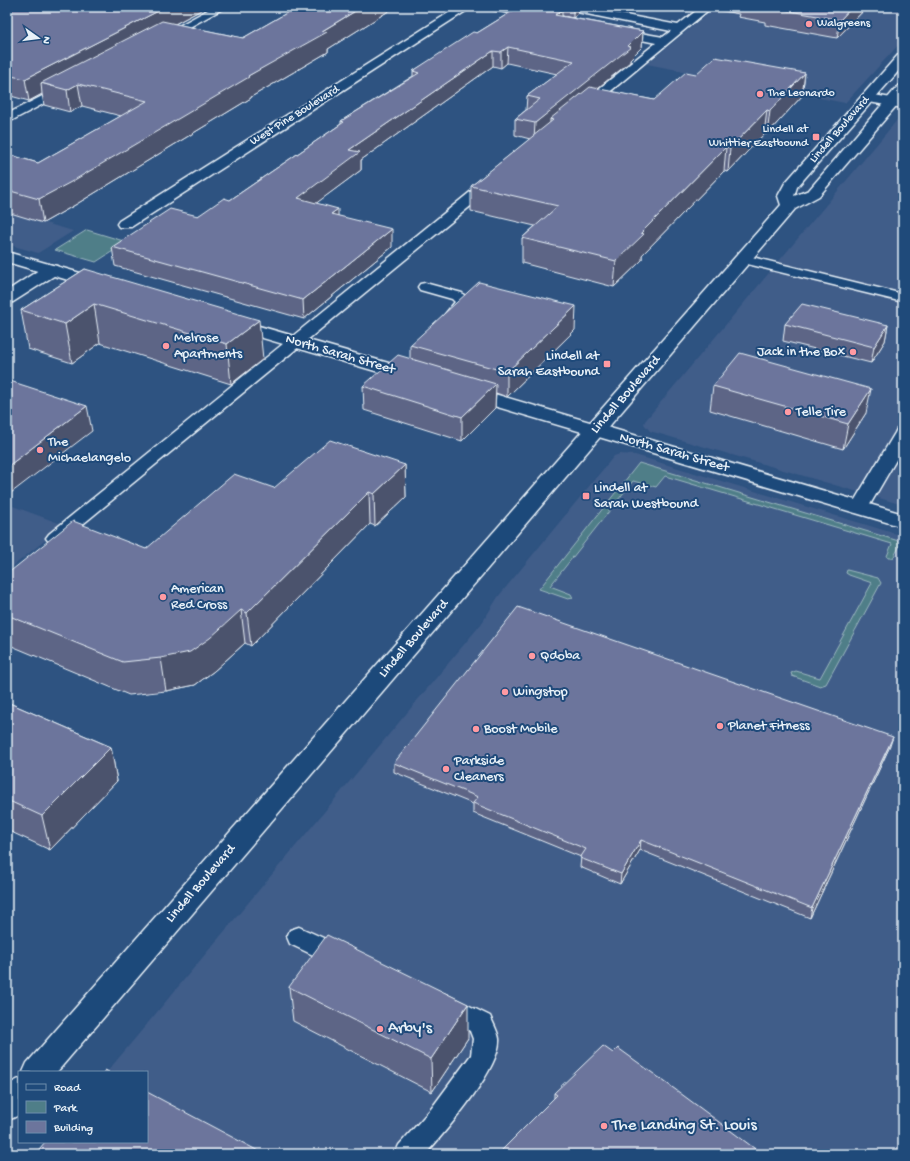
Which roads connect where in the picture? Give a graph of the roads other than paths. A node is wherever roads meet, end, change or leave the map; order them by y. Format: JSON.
{"nodes":[{"id":1,"x":221,"y":7,"type":"edge"},
{"id":2,"x":466,"y":7,"type":"edge"},
{"id":3,"x":494,"y":7,"type":"edge"},
{"id":4,"x":543,"y":7,"type":"edge"},
{"id":5,"x":567,"y":7,"type":"edge"},
{"id":6,"x":707,"y":7,"type":"edge"},
{"id":7,"x":522,"y":13,"type":"junction"},
{"id":8,"x":549,"y":18,"type":"edge"},
{"id":9,"x":603,"y":29,"type":"edge"},
{"id":10,"x":680,"y":29,"type":"junction"},
{"id":11,"x":665,"y":41,"type":"junction"},
{"id":12,"x":152,"y":43,"type":"edge"},
{"id":13,"x":903,"y":58,"type":"edge"},
{"id":14,"x":76,"y":83,"type":"edge"},
{"id":15,"x":903,"y":89,"type":"edge"},
{"id":16,"x":868,"y":98,"type":"junction"},
{"id":17,"x":898,"y":103,"type":"edge"},
{"id":18,"x":572,"y":117,"type":"edge"},
{"id":19,"x":7,"y":119,"type":"edge"},
{"id":20,"x":502,"y":174,"type":"edge"},
{"id":21,"x":789,"y":206,"type":"junction"},
{"id":22,"x":125,"y":224,"type":"dead end"},
{"id":23,"x":7,"y":257,"type":"edge"},
{"id":24,"x":744,"y":259,"type":"junction"},
{"id":25,"x":51,"y":270,"type":"junction"},
{"id":26,"x":425,"y":287,"type":"dead end"},
{"id":27,"x":114,"y":288,"type":"edge"},
{"id":28,"x":7,"y":298,"type":"edge"},
{"id":29,"x":903,"y":298,"type":"edge"},
{"id":30,"x":213,"y":317,"type":"edge"},
{"id":31,"x":442,"y":326,"type":"edge"},
{"id":32,"x":296,"y":342,"type":"junction"},
{"id":33,"x":407,"y":358,"type":"edge"},
{"id":34,"x":394,"y":371,"type":"junction"},
{"id":35,"x":431,"y":382,"type":"edge"},
{"id":36,"x":454,"y":388,"type":"edge"},
{"id":37,"x":595,"y":430,"type":"junction"},
{"id":38,"x":903,"y":433,"type":"edge"},
{"id":39,"x":859,"y":508,"type":"junction"},
{"id":40,"x":903,"y":521,"type":"edge"},
{"id":41,"x":43,"y":547,"type":"edge"},
{"id":42,"x":300,"y":937,"type":"dead end"},
{"id":43,"x":362,"y":967,"type":"edge"},
{"id":44,"x":424,"y":995,"type":"edge"},
{"id":45,"x":39,"y":1071,"type":"edge"},
{"id":46,"x":18,"y":1094,"type":"edge"},
{"id":47,"x":7,"y":1107,"type":"edge"},
{"id":48,"x":409,"y":1154,"type":"edge"}],
"edges":[{"from":1,"to":12,"type":"lane"},
{"from":2,"to":22,"type":"main road","name":"West Pine Boulevard"},
{"from":3,"to":7,"type":"lane"},
{"from":4,"to":7,"type":"lane"},
{"from":5,"to":10,"type":"lane"},
{"from":6,"to":10,"type":"lane"},
{"from":7,"to":8,"type":"lane"},
{"from":9,"to":11,"type":"lane"},
{"from":10,"to":11,"type":"lane"},
{"from":11,"to":18,"type":"lane"},
{"from":13,"to":16,"type":"main road","name":"Lindell Boulevard"},
{"from":14,"to":19,"type":"lane"},
{"from":15,"to":17,"type":"main road","name":"Lindell Boulevard"},
{"from":16,"to":17,"type":"main road"},
{"from":16,"to":21,"type":"main road","name":"Lindell Boulevard"},
{"from":17,"to":21,"type":"main road","name":"Lindell Boulevard"},
{"from":20,"to":32,"type":"lane"},
{"from":21,"to":24,"type":"main road","name":"Lindell Boulevard"},
{"from":23,"to":25,"type":"main road"},
{"from":24,"to":29,"type":"lane"},
{"from":24,"to":37,"type":"main road","name":"Lindell Boulevard"},
{"from":25,"to":27,"type":"main road"},
{"from":25,"to":28,"type":"main road"},
{"from":26,"to":31,"type":"lane"},
{"from":30,"to":32,"type":"main road","name":"North Sarah Street"},
{"from":32,"to":34,"type":"main road","name":"North Sarah Street"},
{"from":32,"to":41,"type":"lane"},
{"from":33,"to":34,"type":"lane"},
{"from":34,"to":35,"type":"main road","name":"North Sarah Street"},
{"from":36,"to":37,"type":"main road","name":"North Sarah Street"},
{"from":37,"to":39,"type":"main road","name":"North Sarah Street"},
{"from":37,"to":45,"type":"main road","name":"Lindell Boulevard"},
{"from":38,"to":39,"type":"lane"},
{"from":39,"to":40,"type":"main road","name":"North Sarah Street"},
{"from":42,"to":43,"type":"lane"},
{"from":44,"to":48,"type":"lane"},
{"from":46,"to":47,"type":"main road"}]}
